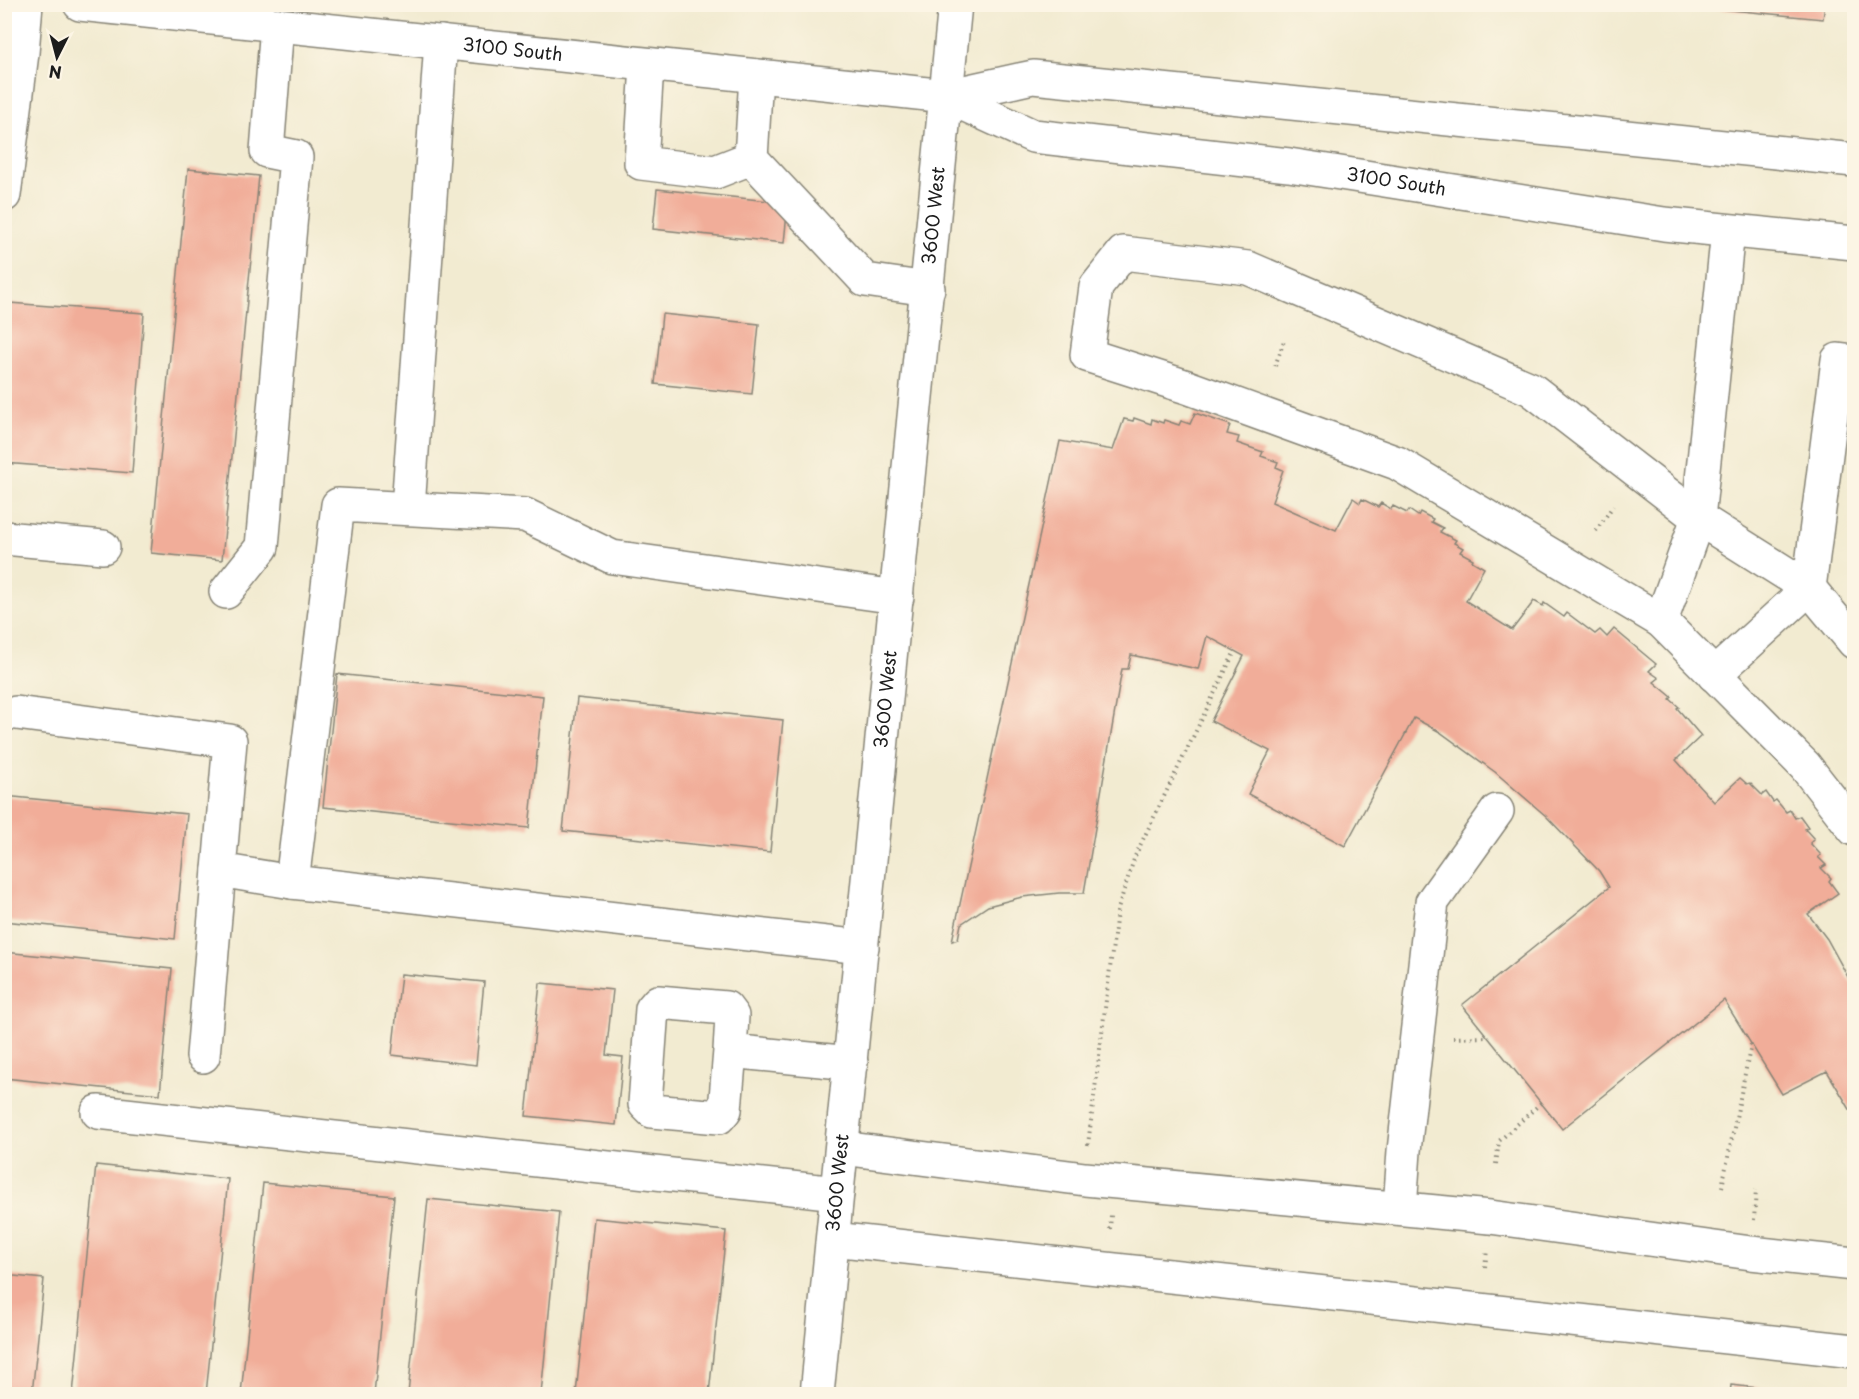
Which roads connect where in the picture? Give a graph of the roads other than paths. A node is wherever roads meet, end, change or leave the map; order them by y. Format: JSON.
{"nodes":[{"id":1,"x":26,"y":4,"type":"edge"},
{"id":2,"x":80,"y":4,"type":"edge"},
{"id":3,"x":955,"y":4,"type":"edge"},
{"id":4,"x":277,"y":25,"type":"junction"},
{"id":5,"x":441,"y":42,"type":"junction"},
{"id":6,"x":647,"y":65,"type":"junction"},
{"id":7,"x":756,"y":76,"type":"junction"},
{"id":8,"x":946,"y":96,"type":"junction"},
{"id":9,"x":751,"y":158,"type":"junction"},
{"id":10,"x":1854,"y":160,"type":"edge"},
{"id":11,"x":4,"y":195,"type":"edge"},
{"id":12,"x":1728,"y":231,"type":"junction"},
{"id":13,"x":1854,"y":243,"type":"edge"},
{"id":14,"x":928,"y":289,"type":"junction"},
{"id":15,"x":1854,"y":362,"type":"edge"},
{"id":16,"x":408,"y":508,"type":"junction"},
{"id":17,"x":1698,"y":518,"type":"junction"},
{"id":18,"x":4,"y":538,"type":"edge"},
{"id":19,"x":103,"y":547,"type":"dead end"},
{"id":20,"x":1809,"y":588,"type":"junction"},
{"id":21,"x":226,"y":592,"type":"dead end"},
{"id":22,"x":897,"y":597,"type":"junction"},
{"id":23,"x":1661,"y":621,"type":"junction"},
{"id":24,"x":1854,"y":642,"type":"edge"},
{"id":25,"x":1714,"y":675,"type":"junction"},
{"id":26,"x":16,"y":713,"type":"dead end"},
{"id":27,"x":1497,"y":812,"type":"dead end"},
{"id":28,"x":1854,"y":829,"type":"edge"},
{"id":29,"x":219,"y":870,"type":"junction"},
{"id":30,"x":292,"y":882,"type":"junction"},
{"id":31,"x":862,"y":947,"type":"junction"},
{"id":32,"x":730,"y":1051,"type":"dead end"},
{"id":33,"x":203,"y":1056,"type":"dead end"},
{"id":34,"x":851,"y":1063,"type":"junction"},
{"id":35,"x":98,"y":1112,"type":"dead end"},
{"id":36,"x":842,"y":1148,"type":"junction"},
{"id":37,"x":837,"y":1193,"type":"junction"},
{"id":38,"x":1400,"y":1208,"type":"junction"},
{"id":39,"x":833,"y":1239,"type":"junction"},
{"id":40,"x":1854,"y":1264,"type":"edge"},
{"id":41,"x":1854,"y":1351,"type":"edge"},
{"id":42,"x":817,"y":1395,"type":"edge"}],
"edges":[{"from":1,"to":11,"type":"main road"},
{"from":2,"to":4,"type":"main road","name":"3100 South"},
{"from":3,"to":8,"type":"main road","name":"3600 West"},
{"from":4,"to":5,"type":"main road","name":"3100 South"},
{"from":4,"to":21,"type":"main road"},
{"from":5,"to":6,"type":"main road","name":"3100 South"},
{"from":5,"to":16,"type":"main road"},
{"from":6,"to":7,"type":"main road","name":"3100 South"},
{"from":6,"to":9,"type":"main road"},
{"from":7,"to":8,"type":"main road","name":"3100 South"},
{"from":7,"to":9,"type":"main road"},
{"from":8,"to":10,"type":"main road","name":"3100 South"},
{"from":8,"to":12,"type":"main road","name":"3100 South"},
{"from":8,"to":14,"type":"main road","name":"3600 West"},
{"from":9,"to":14,"type":"main road"},
{"from":12,"to":13,"type":"main road","name":"3100 South"},
{"from":12,"to":17,"type":"main road"},
{"from":14,"to":22,"type":"main road","name":"3600 West"},
{"from":15,"to":20,"type":"main road"},
{"from":16,"to":22,"type":"main road"},
{"from":16,"to":30,"type":"main road"},
{"from":17,"to":20,"type":"main road"},
{"from":17,"to":23,"type":"main road"},
{"from":17,"to":23,"type":"main road"},
{"from":18,"to":19,"type":"main road"},
{"from":20,"to":24,"type":"main road"},
{"from":20,"to":25,"type":"main road"},
{"from":22,"to":31,"type":"main road","name":"3600 West"},
{"from":23,"to":25,"type":"main road"},
{"from":25,"to":28,"type":"main road"},
{"from":26,"to":29,"type":"main road"},
{"from":27,"to":38,"type":"main road"},
{"from":29,"to":30,"type":"main road"},
{"from":29,"to":33,"type":"main road"},
{"from":30,"to":31,"type":"main road"},
{"from":31,"to":34,"type":"main road","name":"3600 West"},
{"from":32,"to":34,"type":"main road"},
{"from":34,"to":36,"type":"main road","name":"3600 West"},
{"from":35,"to":37,"type":"main road"},
{"from":36,"to":37,"type":"main road","name":"3600 West"},
{"from":36,"to":38,"type":"main road"},
{"from":37,"to":39,"type":"main road","name":"3600 West"},
{"from":38,"to":40,"type":"main road"},
{"from":39,"to":41,"type":"main road"},
{"from":39,"to":42,"type":"main road","name":"3600 West"}]}
